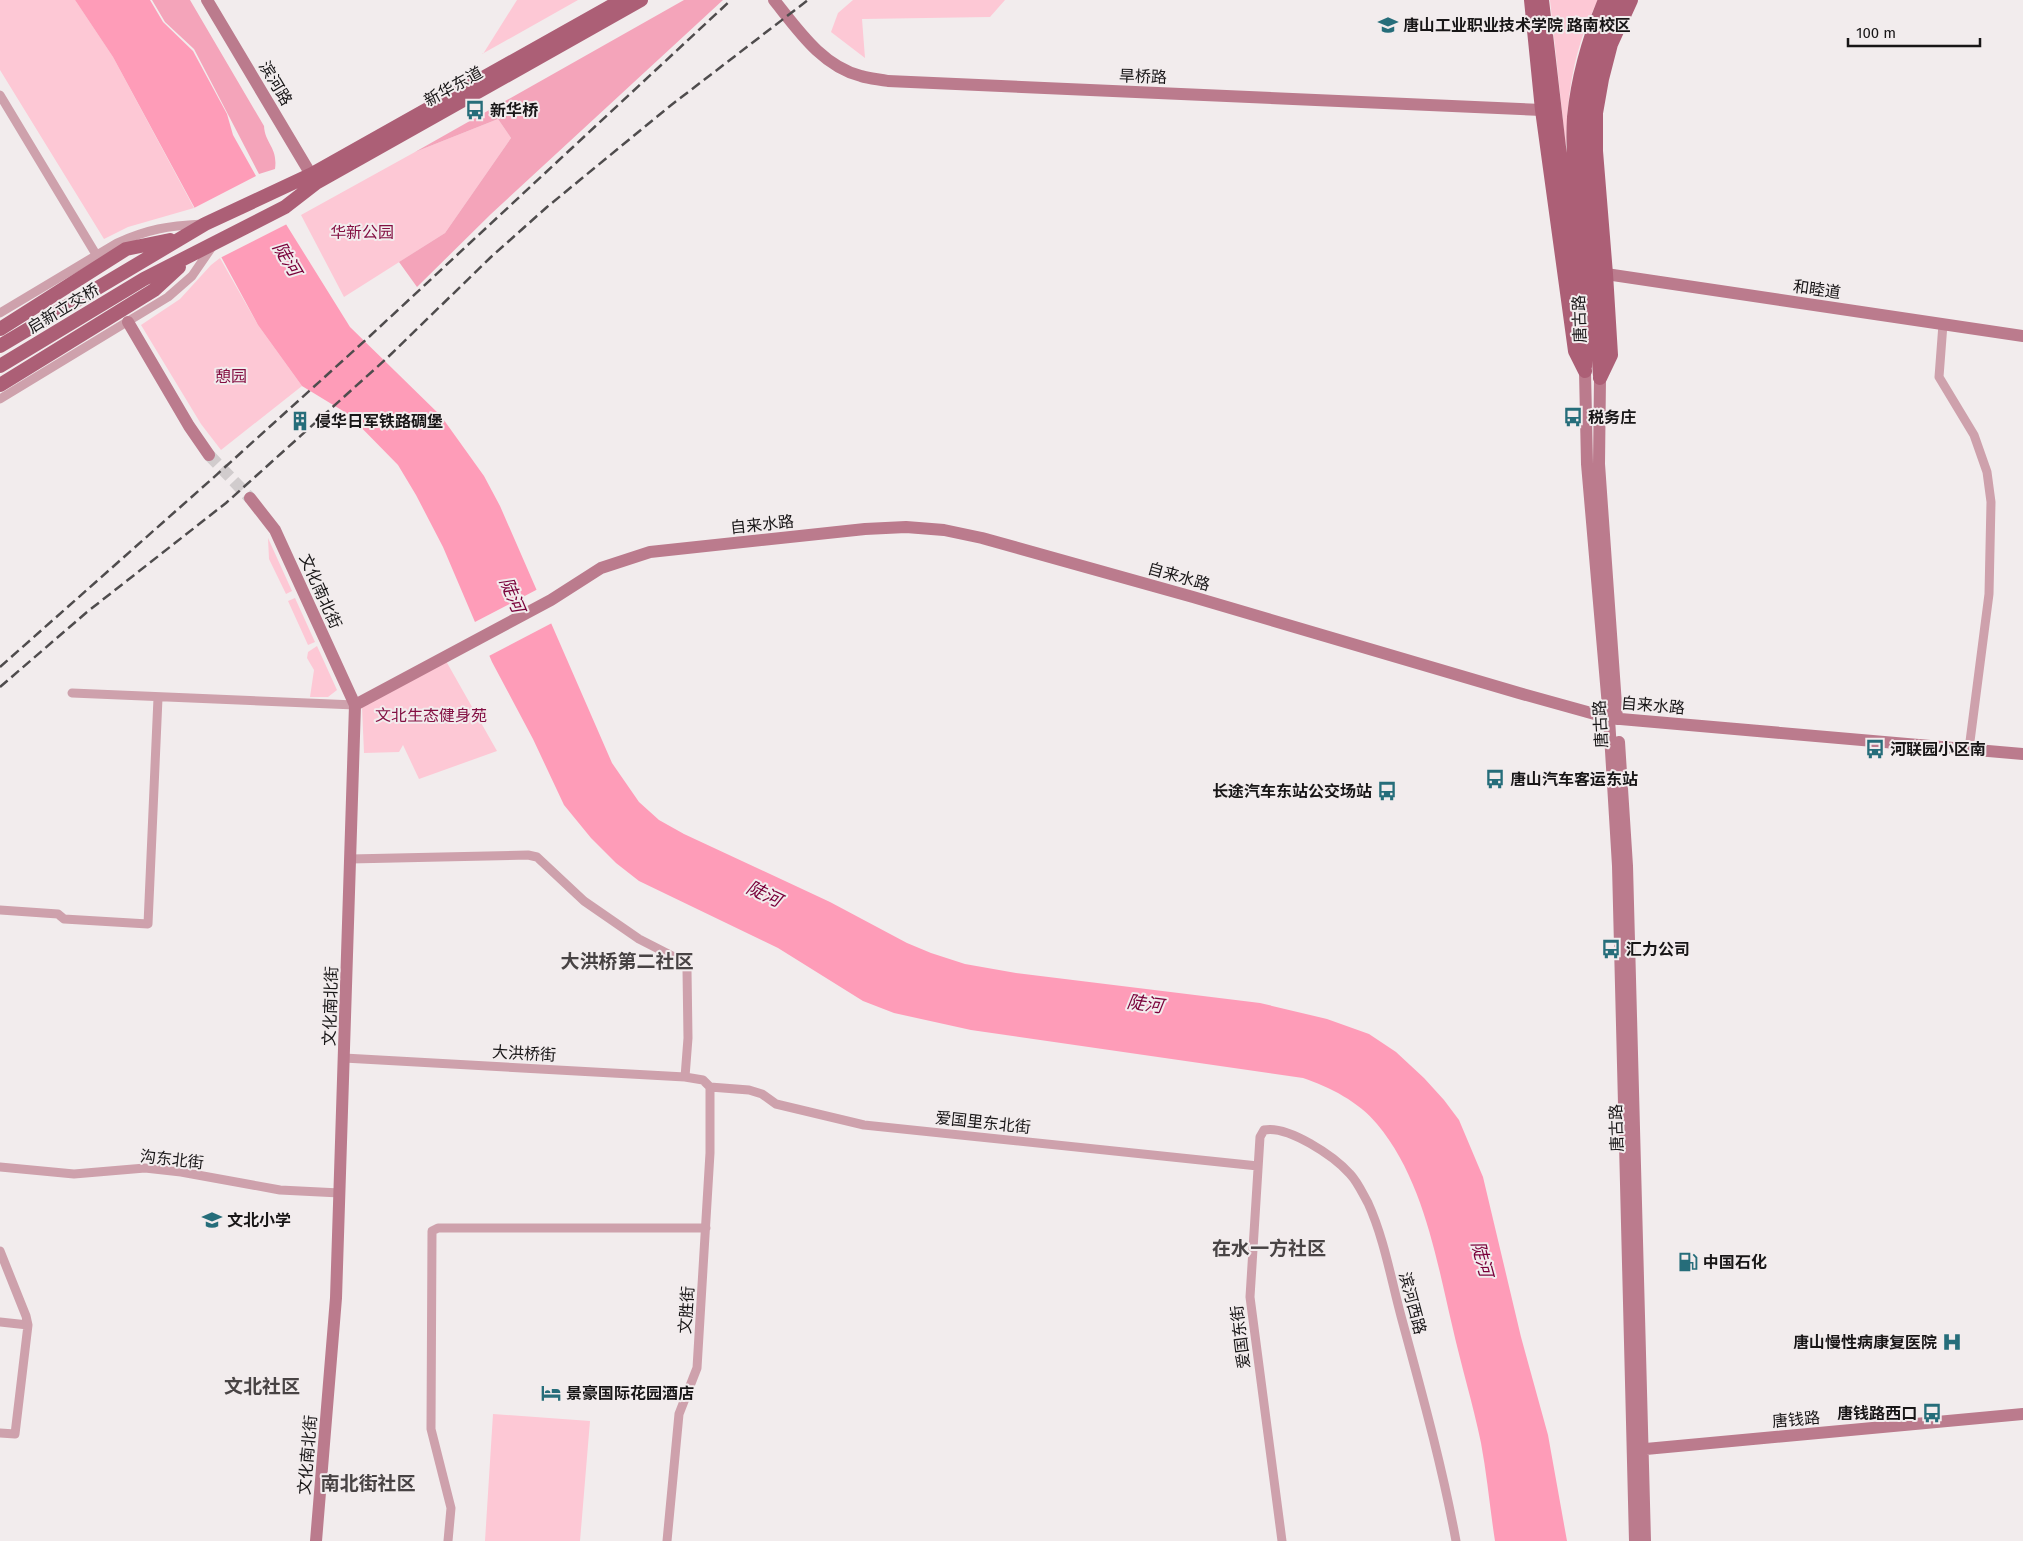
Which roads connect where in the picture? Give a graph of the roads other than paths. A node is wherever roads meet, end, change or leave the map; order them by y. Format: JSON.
{"nodes":[{"id":1,"x":207,"y":0,"type":"edge"},
{"id":2,"x":622,"y":0,"type":"edge"},
{"id":3,"x":641,"y":0,"type":"edge"},
{"id":4,"x":774,"y":0,"type":"edge"},
{"id":5,"x":1531,"y":0,"type":"edge"},
{"id":6,"x":1542,"y":0,"type":"edge"},
{"id":7,"x":1605,"y":0,"type":"edge"},
{"id":8,"x":1617,"y":0,"type":"edge"},
{"id":9,"x":1631,"y":0,"type":"edge"},
{"id":10,"x":0,"y":95,"type":"edge"},
{"id":11,"x":1542,"y":110,"type":"junction"},
{"id":12,"x":314,"y":178,"type":"junction"},
{"id":13,"x":205,"y":224,"type":"junction"},
{"id":14,"x":180,"y":238,"type":"junction"},
{"id":15,"x":215,"y":243,"type":"junction"},
{"id":16,"x":192,"y":255,"type":"junction"},
{"id":17,"x":97,"y":256,"type":"junction"},
{"id":18,"x":1584,"y":266,"type":"junction"},
{"id":19,"x":1606,"y":274,"type":"junction"},
{"id":20,"x":0,"y":313,"type":"edge"},
{"id":21,"x":128,"y":322,"type":"junction"},
{"id":22,"x":1943,"y":324,"type":"junction"},
{"id":23,"x":0,"y":329,"type":"edge"},
{"id":24,"x":2023,"y":336,"type":"edge"},
{"id":25,"x":0,"y":346,"type":"edge"},
{"id":26,"x":0,"y":366,"type":"edge"},
{"id":27,"x":1585,"y":371,"type":"junction"},
{"id":28,"x":1600,"y":378,"type":"junction"},
{"id":29,"x":0,"y":385,"type":"edge"},
{"id":30,"x":0,"y":399,"type":"edge"},
{"id":31,"x":209,"y":455,"type":"tunnel mouth"},
{"id":32,"x":250,"y":498,"type":"tunnel mouth"},
{"id":33,"x":72,"y":693,"type":"dead end"},
{"id":34,"x":158,"y":698,"type":"junction"},
{"id":35,"x":355,"y":705,"type":"junction"},
{"id":36,"x":1613,"y":718,"type":"junction"},
{"id":37,"x":1969,"y":749,"type":"junction"},
{"id":38,"x":2023,"y":754,"type":"edge"},
{"id":39,"x":350,"y":859,"type":"junction"},
{"id":40,"x":0,"y":910,"type":"edge"},
{"id":41,"x":344,"y":1058,"type":"junction"},
{"id":42,"x":685,"y":1077,"type":"junction"},
{"id":43,"x":710,"y":1086,"type":"junction"},
{"id":44,"x":1264,"y":1130,"type":"joint"},
{"id":45,"x":1258,"y":1166,"type":"junction"},
{"id":46,"x":0,"y":1167,"type":"edge"},
{"id":47,"x":340,"y":1193,"type":"junction"},
{"id":48,"x":706,"y":1228,"type":"junction"},
{"id":49,"x":0,"y":1251,"type":"edge"},
{"id":50,"x":0,"y":1322,"type":"edge"},
{"id":51,"x":28,"y":1325,"type":"junction"},
{"id":52,"x":2023,"y":1414,"type":"edge"},
{"id":53,"x":0,"y":1433,"type":"edge"},
{"id":54,"x":1637,"y":1450,"type":"junction"},
{"id":55,"x":316,"y":1541,"type":"edge"},
{"id":56,"x":448,"y":1541,"type":"edge"},
{"id":57,"x":666,"y":1541,"type":"edge"},
{"id":58,"x":1282,"y":1541,"type":"edge"},
{"id":59,"x":1456,"y":1541,"type":"edge"},
{"id":60,"x":1635,"y":1541,"type":"edge"},
{"id":61,"x":1646,"y":1541,"type":"edge"}],
"edges":[{"from":1,"to":12,"type":"street","name":"滨河路"},
{"from":2,"to":12,"type":"main road","name":"新华东道"},
{"from":3,"to":12,"type":"main road","name":"新华东道"},
{"from":4,"to":11,"type":"street","name":"旱桥路"},
{"from":5,"to":11,"type":"main road"},
{"from":6,"to":18,"type":"main road","name":"唐古路"},
{"from":7,"to":18,"type":"main road"},
{"from":8,"to":18,"type":"main road","name":"唐古路"},
{"from":9,"to":19,"type":"main road"},
{"from":10,"to":17,"type":"street"},
{"from":11,"to":27,"type":"main road"},
{"from":12,"to":13,"type":"main road","name":"新华东道"},
{"from":12,"to":15,"type":"main road","name":"新华东道"},
{"from":13,"to":14,"type":"main road"},
{"from":13,"to":17,"type":"street"},
{"from":14,"to":23,"type":"main road","name":"启新立交桥"},
{"from":14,"to":25,"type":"main road","name":"启新立交桥"},
{"from":15,"to":16,"type":"main road"},
{"from":15,"to":21,"type":"street"},
{"from":16,"to":26,"type":"main road","name":"启新立交桥"},
{"from":16,"to":29,"type":"main road","name":"启新立交桥"},
{"from":17,"to":20,"type":"street"},
{"from":18,"to":27,"type":"main road"},
{"from":18,"to":28,"type":"main road","name":"唐古路"},
{"from":19,"to":22,"type":"street","name":"和睦道"},
{"from":19,"to":28,"type":"main road"},
{"from":21,"to":30,"type":"street"},
{"from":21,"to":31,"type":"street"},
{"from":22,"to":24,"type":"street","name":"和睦道"},
{"from":22,"to":37,"type":"street"},
{"from":27,"to":36,"type":"street","name":"唐古路"},
{"from":28,"to":36,"type":"street","name":"唐古路"},
{"from":32,"to":35,"type":"street","name":"文化南北街"},
{"from":33,"to":34,"type":"street"},
{"from":34,"to":35,"type":"street"},
{"from":34,"to":40,"type":"street"},
{"from":35,"to":36,"type":"street","name":"自来水路"},
{"from":35,"to":39,"type":"street","name":"文化南北街"},
{"from":36,"to":37,"type":"street","name":"自来水路"},
{"from":36,"to":54,"type":"street","name":"唐古路"},
{"from":37,"to":38,"type":"street","name":"自来水路"},
{"from":39,"to":41,"type":"street","name":"文化南北街"},
{"from":39,"to":42,"type":"street"},
{"from":41,"to":42,"type":"street","name":"大洪桥街"},
{"from":41,"to":47,"type":"street","name":"文化南北街"},
{"from":42,"to":43,"type":"street","name":"大洪桥街"},
{"from":43,"to":45,"type":"street","name":"爱国里东北街"},
{"from":43,"to":48,"type":"street","name":"文胜街"},
{"from":44,"to":45,"type":"street","name":"爱国东街"},
{"from":44,"to":59,"type":"street","name":"滨河西路"},
{"from":45,"to":58,"type":"street","name":"爱国东街"},
{"from":46,"to":47,"type":"street","name":"沟东北街"},
{"from":47,"to":55,"type":"street","name":"文化南北街"},
{"from":48,"to":56,"type":"street"},
{"from":48,"to":57,"type":"street","name":"文胜街"},
{"from":49,"to":51,"type":"street"},
{"from":50,"to":51,"type":"street"},
{"from":51,"to":53,"type":"street"},
{"from":52,"to":54,"type":"street","name":"唐钱路"},
{"from":54,"to":60,"type":"street","name":"唐古路"},
{"from":54,"to":61,"type":"street","name":"唐古路"}]}
